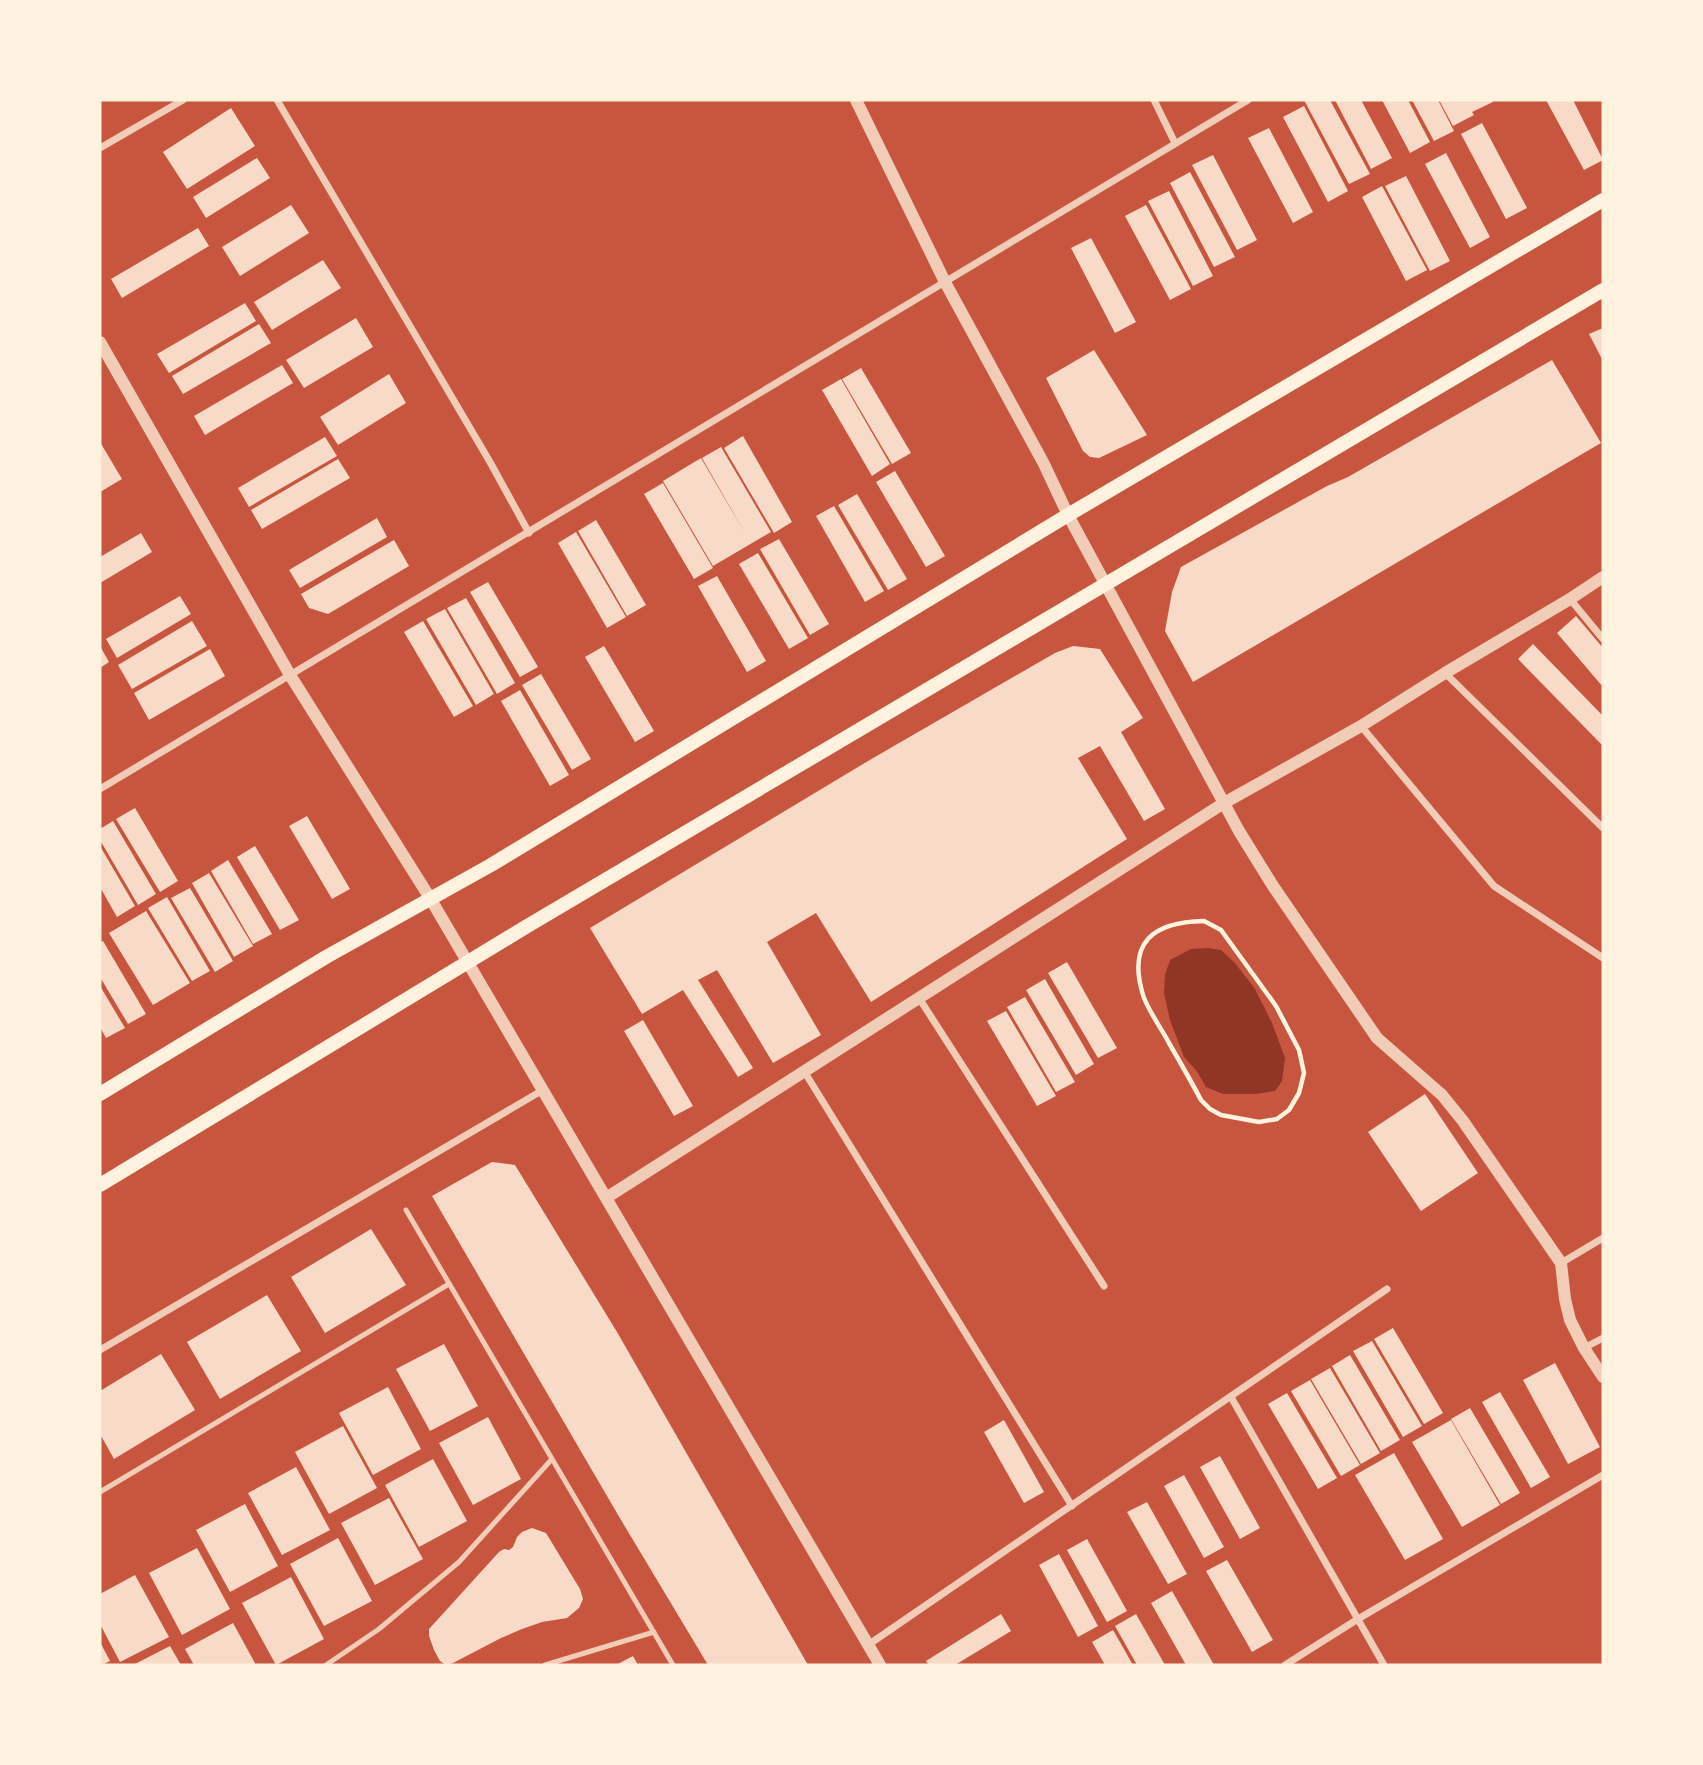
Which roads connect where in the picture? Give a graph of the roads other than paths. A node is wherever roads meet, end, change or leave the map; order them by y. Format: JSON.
{"nodes":[{"id":1,"x":183,"y":100,"type":"edge"},
{"id":2,"x":277,"y":100,"type":"edge"},
{"id":3,"x":856,"y":100,"type":"edge"},
{"id":4,"x":1154,"y":100,"type":"edge"},
{"id":5,"x":1248,"y":100,"type":"edge"},
{"id":6,"x":1175,"y":143,"type":"junction"},
{"id":7,"x":100,"y":148,"type":"edge"},
{"id":8,"x":1603,"y":201,"type":"edge"},
{"id":9,"x":945,"y":282,"type":"junction"},
{"id":10,"x":1603,"y":289,"type":"edge"},
{"id":11,"x":100,"y":342,"type":"edge"},
{"id":12,"x":1068,"y":515,"type":"junction"},
{"id":13,"x":529,"y":533,"type":"junction"},
{"id":14,"x":1603,"y":577,"type":"edge"},
{"id":15,"x":1105,"y":584,"type":"junction"},
{"id":16,"x":1570,"y":599,"type":"junction"},
{"id":17,"x":1603,"y":639,"type":"edge"},
{"id":18,"x":1445,"y":673,"type":"junction"},
{"id":19,"x":290,"y":675,"type":"junction"},
{"id":20,"x":1361,"y":726,"type":"junction"},
{"id":21,"x":100,"y":789,"type":"edge"},
{"id":22,"x":1224,"y":803,"type":"junction"},
{"id":23,"x":1603,"y":828,"type":"edge"},
{"id":24,"x":430,"y":898,"type":"junction"},
{"id":25,"x":1603,"y":958,"type":"edge"},
{"id":26,"x":468,"y":963,"type":"junction"},
{"id":27,"x":919,"y":998,"type":"junction"},
{"id":28,"x":804,"y":1071,"type":"junction"},
{"id":29,"x":543,"y":1090,"type":"junction"},
{"id":30,"x":100,"y":1094,"type":"edge"},
{"id":31,"x":100,"y":1185,"type":"edge"},
{"id":32,"x":606,"y":1198,"type":"junction"},
{"id":33,"x":406,"y":1210,"type":"dead end"},
{"id":34,"x":1603,"y":1238,"type":"edge"},
{"id":35,"x":1561,"y":1264,"type":"junction"},
{"id":36,"x":449,"y":1284,"type":"junction"},
{"id":37,"x":1104,"y":1286,"type":"dead end"},
{"id":38,"x":1387,"y":1289,"type":"dead end"},
{"id":39,"x":1603,"y":1338,"type":"edge"},
{"id":40,"x":1584,"y":1348,"type":"junction"},
{"id":41,"x":100,"y":1350,"type":"edge"},
{"id":42,"x":1603,"y":1377,"type":"edge"},
{"id":43,"x":1231,"y":1397,"type":"junction"},
{"id":44,"x":552,"y":1459,"type":"junction"},
{"id":45,"x":1603,"y":1475,"type":"edge"},
{"id":46,"x":100,"y":1492,"type":"edge"},
{"id":47,"x":1072,"y":1506,"type":"junction"},
{"id":48,"x":1359,"y":1619,"type":"junction"},
{"id":49,"x":654,"y":1632,"type":"junction"},
{"id":50,"x":868,"y":1645,"type":"junction"},
{"id":51,"x":326,"y":1665,"type":"edge"},
{"id":52,"x":545,"y":1665,"type":"edge"},
{"id":53,"x":674,"y":1665,"type":"edge"},
{"id":54,"x":880,"y":1665,"type":"edge"},
{"id":55,"x":1285,"y":1665,"type":"edge"},
{"id":56,"x":1384,"y":1665,"type":"edge"}],
"edges":[{"from":1,"to":7,"type":"street"},
{"from":2,"to":13,"type":"street"},
{"from":3,"to":9,"type":"street"},
{"from":4,"to":6,"type":"street"},
{"from":5,"to":6,"type":"street"},
{"from":6,"to":9,"type":"street"},
{"from":8,"to":12,"type":"main road"},
{"from":9,"to":12,"type":"street"},
{"from":9,"to":13,"type":"street"},
{"from":10,"to":15,"type":"main road"},
{"from":11,"to":19,"type":"street"},
{"from":12,"to":15,"type":"street"},
{"from":12,"to":24,"type":"main road"},
{"from":13,"to":19,"type":"street"},
{"from":14,"to":16,"type":"street"},
{"from":15,"to":22,"type":"street"},
{"from":15,"to":26,"type":"main road"},
{"from":16,"to":17,"type":"street"},
{"from":16,"to":18,"type":"street"},
{"from":18,"to":20,"type":"street"},
{"from":18,"to":23,"type":"street"},
{"from":19,"to":21,"type":"street"},
{"from":19,"to":24,"type":"street"},
{"from":20,"to":22,"type":"street"},
{"from":20,"to":25,"type":"street"},
{"from":22,"to":27,"type":"street"},
{"from":22,"to":35,"type":"street"},
{"from":24,"to":26,"type":"street"},
{"from":24,"to":30,"type":"main road"},
{"from":26,"to":29,"type":"street"},
{"from":26,"to":31,"type":"main road"},
{"from":27,"to":28,"type":"street"},
{"from":27,"to":37,"type":"street"},
{"from":28,"to":32,"type":"street"},
{"from":28,"to":47,"type":"street"},
{"from":29,"to":32,"type":"street"},
{"from":29,"to":41,"type":"street"},
{"from":32,"to":50,"type":"street"},
{"from":33,"to":36,"type":"lane"},
{"from":34,"to":35,"type":"street"},
{"from":35,"to":40,"type":"street"},
{"from":36,"to":44,"type":"lane"},
{"from":36,"to":46,"type":"lane"},
{"from":38,"to":43,"type":"street"},
{"from":39,"to":40,"type":"street"},
{"from":40,"to":42,"type":"street"},
{"from":43,"to":47,"type":"street"},
{"from":43,"to":48,"type":"street"},
{"from":44,"to":49,"type":"lane"},
{"from":44,"to":51,"type":"lane"},
{"from":45,"to":48,"type":"street"},
{"from":47,"to":50,"type":"street"},
{"from":48,"to":55,"type":"street"},
{"from":48,"to":56,"type":"street"},
{"from":49,"to":52,"type":"lane"},
{"from":49,"to":53,"type":"lane"},
{"from":50,"to":54,"type":"street"}]}
